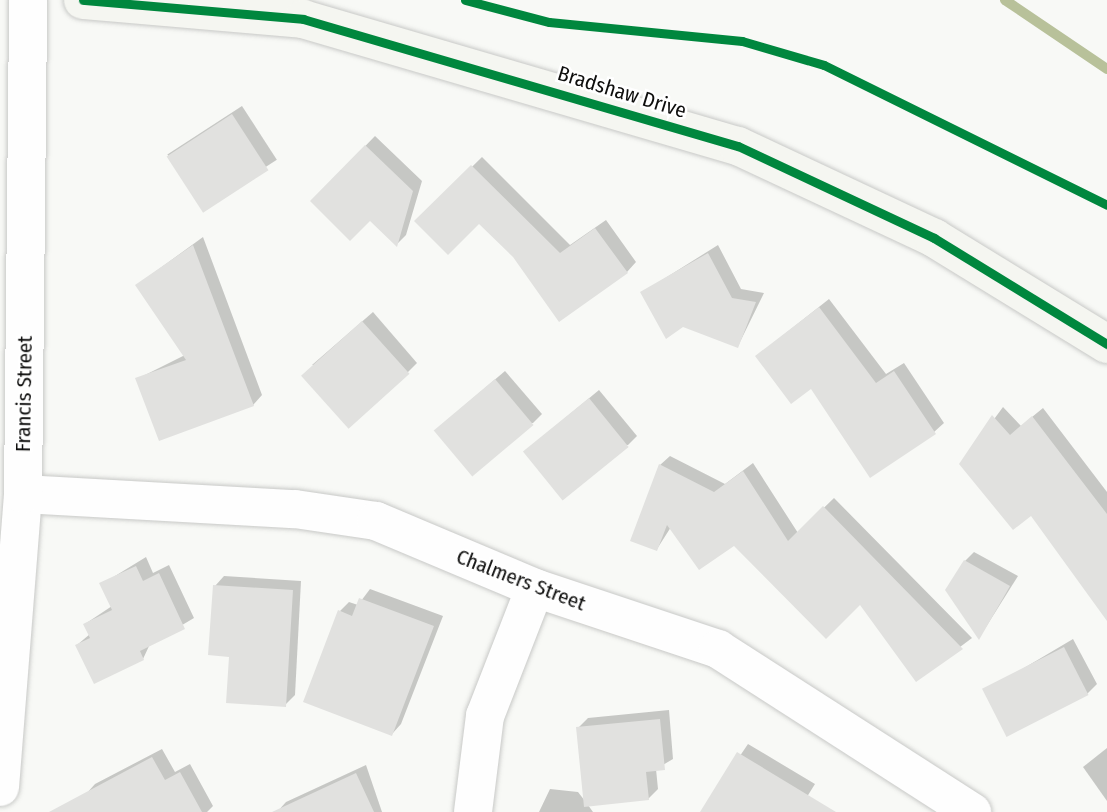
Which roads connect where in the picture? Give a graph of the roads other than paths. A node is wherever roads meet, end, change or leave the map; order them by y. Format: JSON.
{"nodes":[{"id":1,"x":28,"y":0,"type":"edge"},
{"id":2,"x":83,"y":0,"type":"edge"},
{"id":3,"x":1107,"y":344,"type":"edge"},
{"id":4,"x":23,"y":494,"type":"junction"},
{"id":5,"x":535,"y":588,"type":"junction"},
{"id":6,"x":0,"y":787,"type":"edge"},
{"id":7,"x":473,"y":812,"type":"edge"},
{"id":8,"x":972,"y":812,"type":"edge"}],
"edges":[{"from":1,"to":4,"type":"street","name":"Francis Street"},
{"from":2,"to":3,"type":"street","name":"Bradshaw Drive"},
{"from":4,"to":5,"type":"street","name":"Chalmers Street"},
{"from":4,"to":6,"type":"street","name":"Francis Street"},
{"from":5,"to":7,"type":"street"},
{"from":5,"to":8,"type":"street","name":"Chalmers Street"}]}
